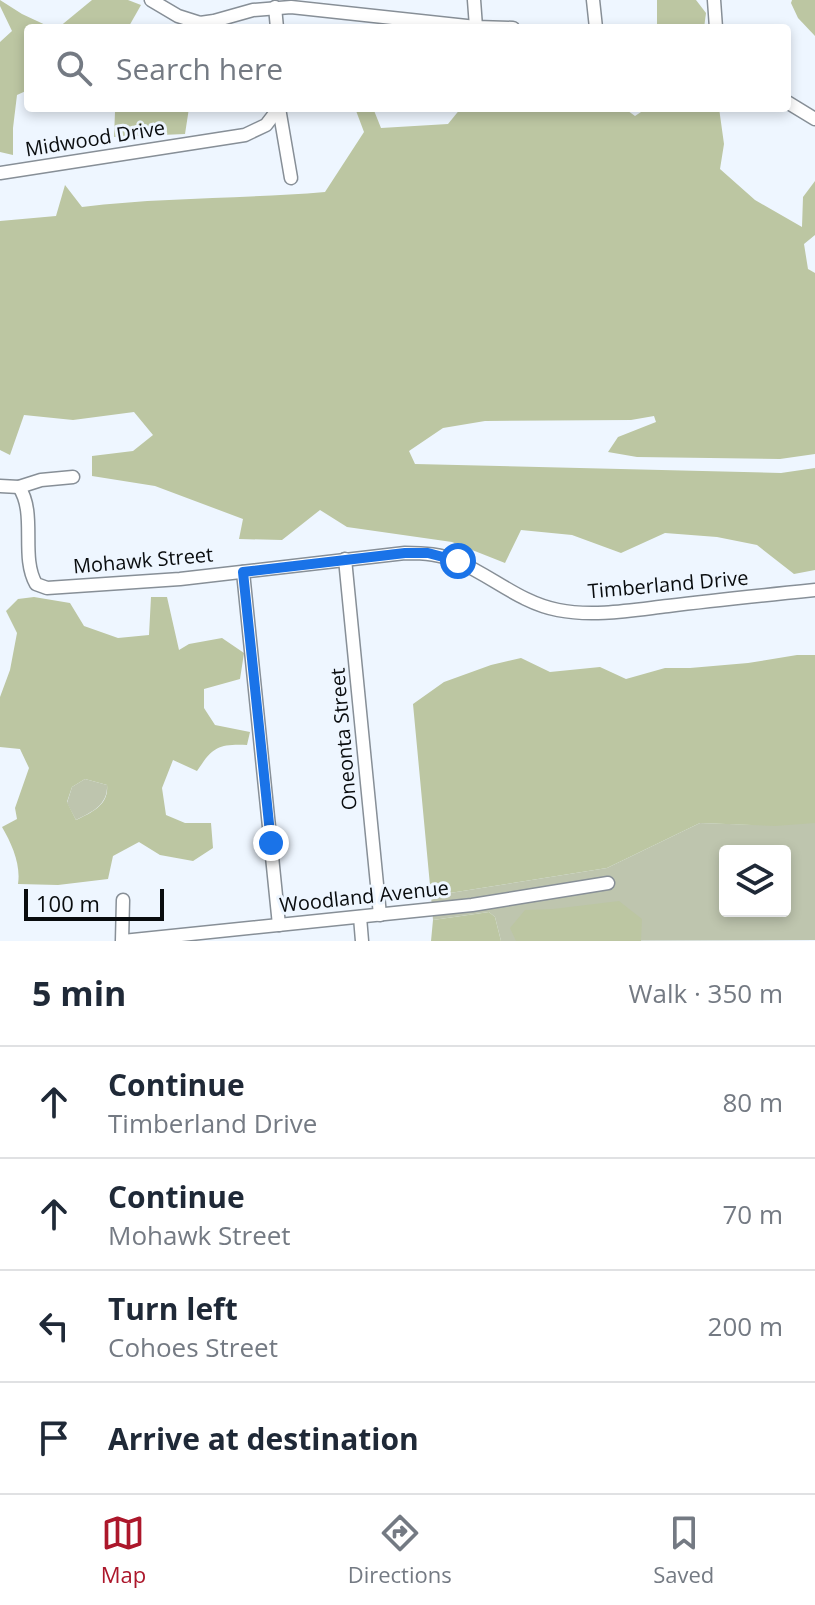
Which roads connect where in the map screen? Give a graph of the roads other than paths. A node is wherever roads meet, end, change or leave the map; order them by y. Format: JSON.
{"nodes":[{"id":1,"x":151,"y":0,"type":"edge"},
{"id":2,"x":474,"y":0,"type":"edge"},
{"id":3,"x":593,"y":0,"type":"edge"},
{"id":4,"x":714,"y":0,"type":"edge"},
{"id":5,"x":275,"y":7,"type":"junction"},
{"id":6,"x":277,"y":24,"type":"edge"},
{"id":7,"x":446,"y":24,"type":"edge"},
{"id":8,"x":476,"y":24,"type":"edge"},
{"id":9,"x":596,"y":24,"type":"edge"},
{"id":10,"x":716,"y":24,"type":"edge"},
{"id":11,"x":791,"y":104,"type":"edge"},
{"id":12,"x":276,"y":112,"type":"edge"},
{"id":13,"x":280,"y":112,"type":"edge"},
{"id":14,"x":815,"y":119,"type":"edge"},
{"id":15,"x":0,"y":173,"type":"edge"},
{"id":16,"x":291,"y":178,"type":"dead end"},
{"id":17,"x":73,"y":477,"type":"dead end"},
{"id":18,"x":0,"y":486,"type":"edge"},
{"id":19,"x":19,"y":487,"type":"junction"},
{"id":20,"x":345,"y":559,"type":"junction"},
{"id":21,"x":243,"y":572,"type":"junction"},
{"id":22,"x":815,"y":590,"type":"edge"},
{"id":23,"x":608,"y":883,"type":"dead end"},
{"id":24,"x":123,"y":900,"type":"dead end"},
{"id":25,"x":380,"y":915,"type":"junction"},
{"id":26,"x":360,"y":917,"type":"junction"},
{"id":27,"x":279,"y":925,"type":"junction"},
{"id":28,"x":123,"y":941,"type":"edge"},
{"id":29,"x":362,"y":941,"type":"edge"}],
"edges":[{"from":1,"to":5,"type":"street"},
{"from":2,"to":8,"type":"street"},
{"from":3,"to":9,"type":"street"},
{"from":4,"to":10,"type":"street"},
{"from":5,"to":6,"type":"street"},
{"from":5,"to":7,"type":"street"},
{"from":11,"to":14,"type":"street"},
{"from":12,"to":15,"type":"street","name":"Midwood Drive"},
{"from":13,"to":16,"type":"street"},
{"from":17,"to":19,"type":"street"},
{"from":18,"to":19,"type":"street"},
{"from":19,"to":21,"type":"street","name":"Mohawk Street"},
{"from":20,"to":21,"type":"street","name":"Mohawk Street"},
{"from":20,"to":22,"type":"street","name":"Timberland Drive"},
{"from":20,"to":25,"type":"street","name":"Oneonta Street"},
{"from":21,"to":27,"type":"street"},
{"from":23,"to":25,"type":"street","name":"Woodland Avenue"},
{"from":24,"to":28,"type":"street"},
{"from":25,"to":26,"type":"street","name":"Woodland Avenue"},
{"from":26,"to":27,"type":"street","name":"Woodland Avenue"},
{"from":26,"to":29,"type":"street"},
{"from":27,"to":28,"type":"street","name":"Woodland Avenue"}]}
